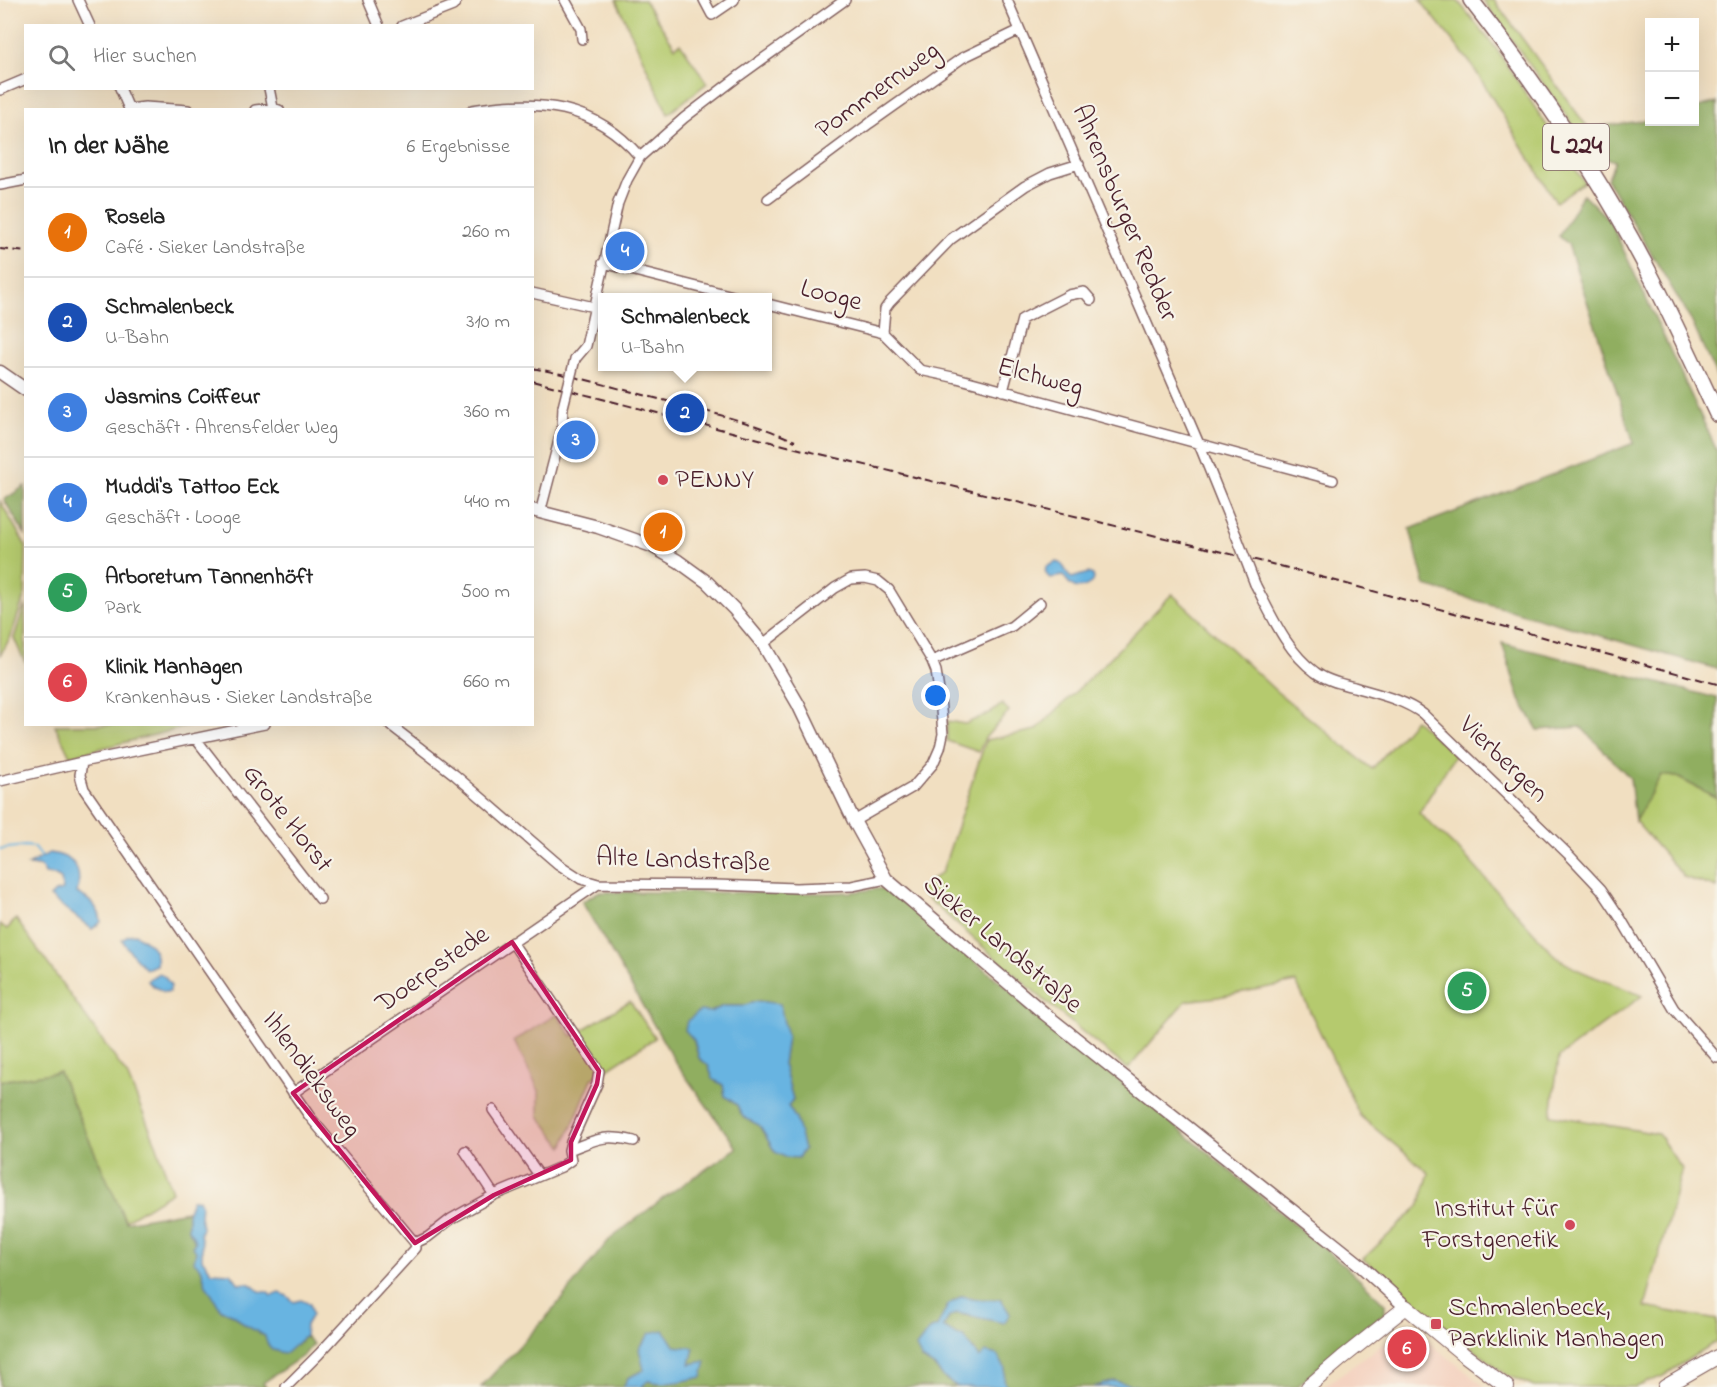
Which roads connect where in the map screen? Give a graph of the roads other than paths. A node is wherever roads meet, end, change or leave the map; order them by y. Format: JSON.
{"nodes":[{"id":1,"x":78,"y":0,"type":"edge"},
{"id":2,"x":368,"y":0,"type":"edge"},
{"id":3,"x":457,"y":0,"type":"edge"},
{"id":4,"x":565,"y":0,"type":"edge"},
{"id":5,"x":704,"y":0,"type":"edge"},
{"id":6,"x":734,"y":0,"type":"edge"},
{"id":7,"x":845,"y":0,"type":"edge"},
{"id":8,"x":1007,"y":0,"type":"edge"},
{"id":9,"x":1471,"y":0,"type":"edge"},
{"id":10,"x":89,"y":24,"type":"edge"},
{"id":11,"x":378,"y":24,"type":"edge"},
{"id":12,"x":407,"y":24,"type":"edge"},
{"id":13,"x":1020,"y":30,"type":"junction"},
{"id":14,"x":582,"y":39,"type":"dead end"},
{"id":15,"x":24,"y":80,"type":"edge"},
{"id":16,"x":0,"y":90,"type":"edge"},
{"id":17,"x":121,"y":90,"type":"edge"},
{"id":18,"x":270,"y":90,"type":"edge"},
{"id":19,"x":129,"y":108,"type":"edge"},
{"id":20,"x":134,"y":108,"type":"edge"},
{"id":21,"x":166,"y":108,"type":"edge"},
{"id":22,"x":276,"y":108,"type":"edge"},
{"id":23,"x":489,"y":108,"type":"edge"},
{"id":24,"x":640,"y":157,"type":"junction"},
{"id":25,"x":1079,"y":164,"type":"junction"},
{"id":26,"x":24,"y":180,"type":"edge"},
{"id":27,"x":0,"y":185,"type":"edge"},
{"id":28,"x":768,"y":199,"type":"dead end"},
{"id":29,"x":603,"y":263,"type":"junction"},
{"id":30,"x":534,"y":293,"type":"edge"},
{"id":31,"x":725,"y":293,"type":"edge"},
{"id":32,"x":1091,"y":300,"type":"dead end"},
{"id":33,"x":772,"y":305,"type":"edge"},
{"id":34,"x":594,"y":307,"type":"junction"},
{"id":35,"x":883,"y":333,"type":"junction"},
{"id":36,"x":0,"y":372,"type":"edge"},
{"id":37,"x":24,"y":389,"type":"edge"},
{"id":38,"x":1003,"y":391,"type":"junction"},
{"id":39,"x":1717,"y":414,"type":"edge"},
{"id":40,"x":1199,"y":444,"type":"junction"},
{"id":41,"x":1333,"y":480,"type":"dead end"},
{"id":42,"x":536,"y":512,"type":"edge"},
{"id":43,"x":1236,"y":535,"type":"joint"},
{"id":44,"x":1040,"y":603,"type":"dead end"},
{"id":45,"x":763,"y":644,"type":"junction"},
{"id":46,"x":932,"y":660,"type":"junction"},
{"id":47,"x":243,"y":726,"type":"edge"},
{"id":48,"x":392,"y":726,"type":"edge"},
{"id":49,"x":196,"y":739,"type":"junction"},
{"id":50,"x":82,"y":762,"type":"junction"},
{"id":51,"x":0,"y":781,"type":"edge"},
{"id":52,"x":854,"y":821,"type":"junction"},
{"id":53,"x":886,"y":879,"type":"junction"},
{"id":54,"x":598,"y":884,"type":"junction"},
{"id":55,"x":320,"y":899,"type":"dead end"},
{"id":56,"x":512,"y":942,"type":"junction"},
{"id":57,"x":1717,"y":1058,"type":"edge"},
{"id":58,"x":293,"y":1093,"type":"junction"},
{"id":59,"x":493,"y":1110,"type":"dead end"},
{"id":60,"x":634,"y":1141,"type":"dead end"},
{"id":61,"x":569,"y":1150,"type":"junction"},
{"id":62,"x":465,"y":1151,"type":"dead end"},
{"id":63,"x":539,"y":1175,"type":"junction"},
{"id":64,"x":494,"y":1195,"type":"junction"},
{"id":65,"x":415,"y":1243,"type":"junction"},
{"id":66,"x":1406,"y":1307,"type":"junction"},
{"id":67,"x":1717,"y":1358,"type":"edge"},
{"id":68,"x":286,"y":1387,"type":"edge"},
{"id":69,"x":1308,"y":1387,"type":"edge"},
{"id":70,"x":1507,"y":1387,"type":"edge"},
{"id":71,"x":1665,"y":1387,"type":"edge"}],
"edges":[{"from":1,"to":10,"type":"street"},
{"from":2,"to":11,"type":"street"},
{"from":3,"to":12,"type":"street"},
{"from":4,"to":14,"type":"street"},
{"from":5,"to":6,"type":"street"},
{"from":7,"to":24,"type":"street"},
{"from":8,"to":13,"type":"street","name":"Ahrensburger Redder"},
{"from":9,"to":39,"type":"main road","number":"L 224"},
{"from":13,"to":25,"type":"street","name":"Ahrensburger Redder"},
{"from":13,"to":28,"type":"street","name":"Pommernweg"},
{"from":15,"to":16,"type":"street"},
{"from":17,"to":19,"type":"street"},
{"from":18,"to":22,"type":"street"},
{"from":20,"to":21,"type":"street"},
{"from":23,"to":24,"type":"street"},
{"from":24,"to":29,"type":"street"},
{"from":25,"to":35,"type":"street"},
{"from":25,"to":40,"type":"street","name":"Ahrensburger Redder"},
{"from":26,"to":27,"type":"street"},
{"from":29,"to":31,"type":"street"},
{"from":29,"to":34,"type":"street"},
{"from":30,"to":34,"type":"street"},
{"from":32,"to":38,"type":"street"},
{"from":33,"to":35,"type":"street","name":"Looge"},
{"from":34,"to":42,"type":"street","bridge":true},
{"from":35,"to":38,"type":"street","name":"Elchweg"},
{"from":36,"to":37,"type":"street"},
{"from":38,"to":40,"type":"street","name":"Elchweg"},
{"from":40,"to":41,"type":"street"},
{"from":40,"to":43,"type":"street","name":"Ahrensburger Redder"},
{"from":42,"to":45,"type":"street","name":"Sieker Landstraße"},
{"from":43,"to":57,"type":"street","name":"Vierbergen","bridge":true},
{"from":44,"to":46,"type":"street"},
{"from":45,"to":46,"type":"street"},
{"from":45,"to":52,"type":"street","name":"Sieker Landstraße"},
{"from":46,"to":52,"type":"street"},
{"from":47,"to":49,"type":"street"},
{"from":48,"to":54,"type":"street","name":"Alte Landstraße"},
{"from":49,"to":50,"type":"street"},
{"from":49,"to":55,"type":"street","name":"Grote Horst"},
{"from":50,"to":51,"type":"street"},
{"from":50,"to":58,"type":"street","name":"Ihlendieksweg"},
{"from":52,"to":53,"type":"street","name":"Sieker Landstraße"},
{"from":53,"to":54,"type":"street","name":"Alte Landstraße"},
{"from":53,"to":66,"type":"street","name":"Sieker Landstraße"},
{"from":54,"to":56,"type":"street","name":"Doerpstede"},
{"from":56,"to":58,"type":"street","name":"Doerpstede"},
{"from":56,"to":61,"type":"street"},
{"from":58,"to":65,"type":"street","name":"Ihlendieksweg"},
{"from":59,"to":63,"type":"street"},
{"from":60,"to":61,"type":"street"},
{"from":61,"to":63,"type":"street"},
{"from":62,"to":64,"type":"street"},
{"from":63,"to":64,"type":"street"},
{"from":64,"to":65,"type":"street"},
{"from":65,"to":68,"type":"street"},
{"from":66,"to":69,"type":"main road"},
{"from":66,"to":70,"type":"main road","name":"Sieker Landstraße"},
{"from":67,"to":71,"type":"main road"}]}
